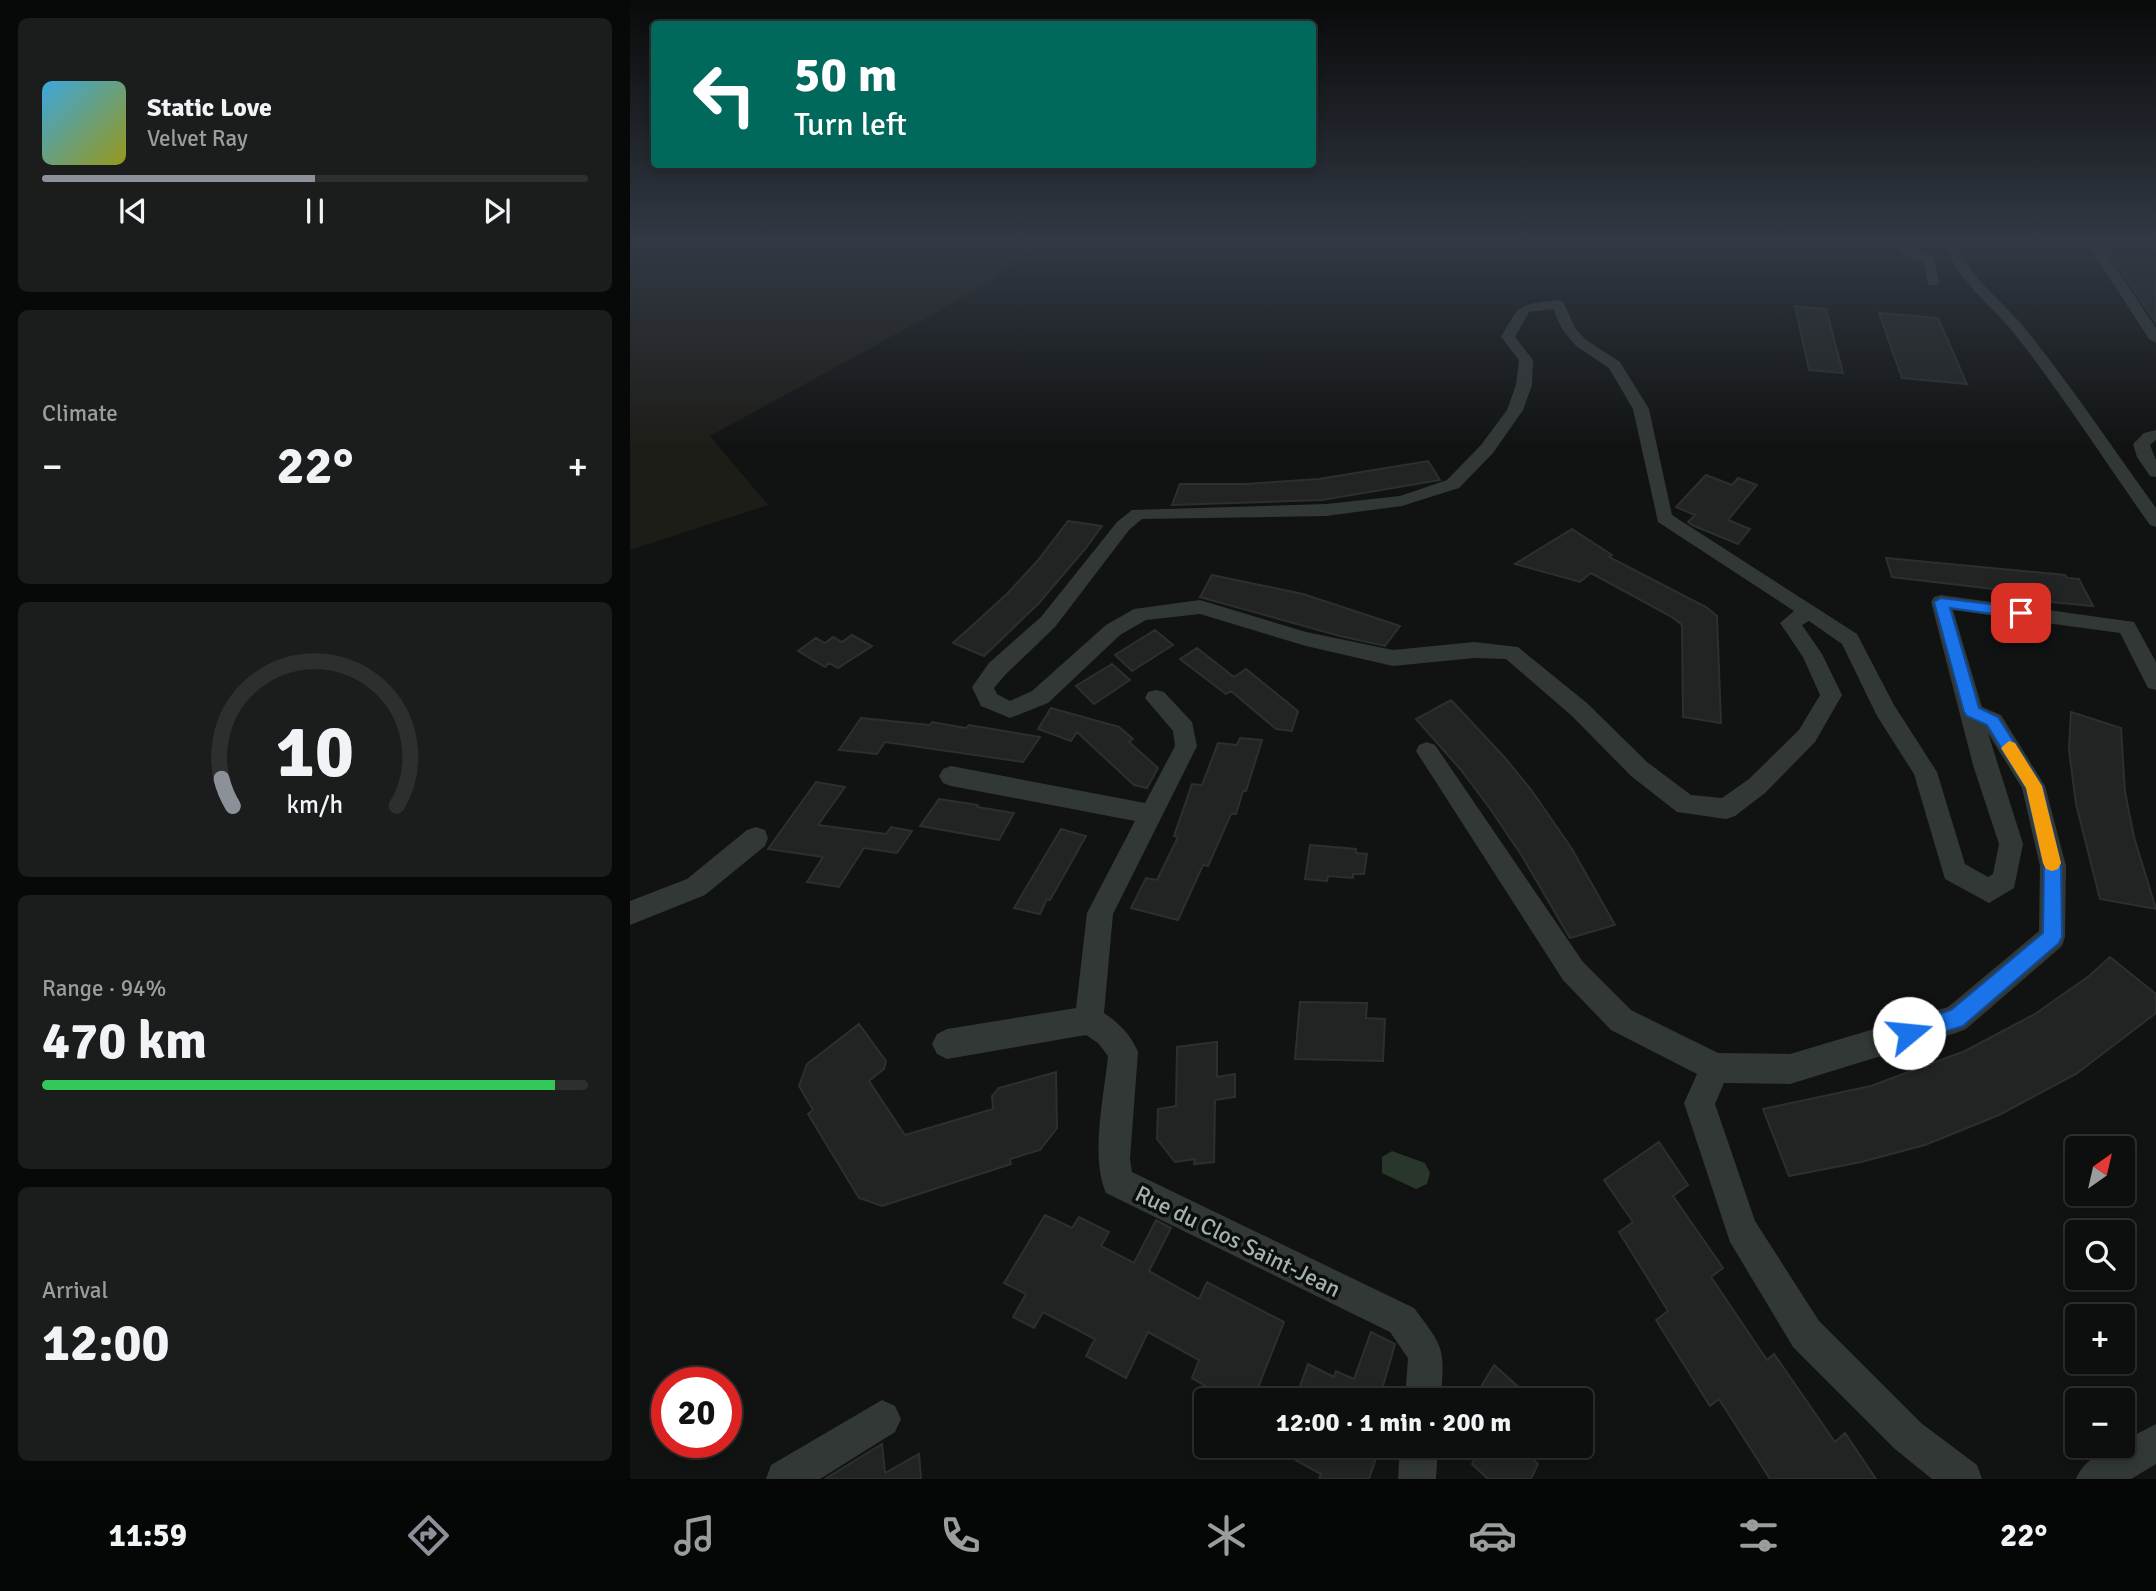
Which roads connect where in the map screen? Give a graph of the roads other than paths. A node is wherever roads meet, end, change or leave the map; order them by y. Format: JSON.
{"nodes":[{"id":1,"x":1524,"y":309,"type":"edge"},
{"id":2,"x":1560,"y":309,"type":"edge"},
{"id":3,"x":1998,"y":309,"type":"edge"},
{"id":4,"x":2136,"y":309,"type":"edge"},
{"id":5,"x":2156,"y":340,"type":"edge"},
{"id":6,"x":2156,"y":435,"type":"edge"},
{"id":7,"x":2156,"y":472,"type":"edge"},
{"id":8,"x":2156,"y":521,"type":"edge"},
{"id":9,"x":1809,"y":611,"type":"junction"},
{"id":10,"x":2156,"y":682,"type":"edge"},
{"id":11,"x":1156,"y":698,"type":"dead end"},
{"id":12,"x":1972,"y":712,"type":"junction"},
{"id":13,"x":1427,"y":751,"type":"dead end"},
{"id":14,"x":951,"y":776,"type":"dead end"},
{"id":15,"x":1151,"y":814,"type":"junction"},
{"id":16,"x":756,"y":838,"type":"dead end"},
{"id":17,"x":630,"y":914,"type":"edge"},
{"id":18,"x":1089,"y":1020,"type":"junction"},
{"id":19,"x":947,"y":1044,"type":"dead end"},
{"id":20,"x":1716,"y":1068,"type":"junction"},
{"id":21,"x":1424,"y":1388,"type":"edge"},
{"id":22,"x":882,"y":1419,"type":"dead end"},
{"id":23,"x":2156,"y":1443,"type":"edge"},
{"id":24,"x":1418,"y":1458,"type":"edge"},
{"id":25,"x":785,"y":1479,"type":"edge"},
{"id":26,"x":1417,"y":1479,"type":"edge"},
{"id":27,"x":1963,"y":1479,"type":"edge"},
{"id":28,"x":2095,"y":1479,"type":"edge"}],
"edges":[{"from":1,"to":9,"type":"street"},
{"from":2,"to":9,"type":"street"},
{"from":3,"to":8,"type":"street"},
{"from":4,"to":5,"type":"street"},
{"from":6,"to":7,"type":"street"},
{"from":9,"to":12,"type":"street"},
{"from":10,"to":12,"type":"street"},
{"from":11,"to":15,"type":"street"},
{"from":12,"to":20,"type":"street"},
{"from":13,"to":20,"type":"street"},
{"from":14,"to":15,"type":"street"},
{"from":15,"to":18,"type":"street"},
{"from":16,"to":17,"type":"street"},
{"from":18,"to":19,"type":"street"},
{"from":18,"to":21,"type":"street","name":"Rue du Clos Saint-Jean"},
{"from":20,"to":27,"type":"street"},
{"from":22,"to":25,"type":"street"},
{"from":23,"to":28,"type":"street"},
{"from":24,"to":26,"type":"street"}]}
